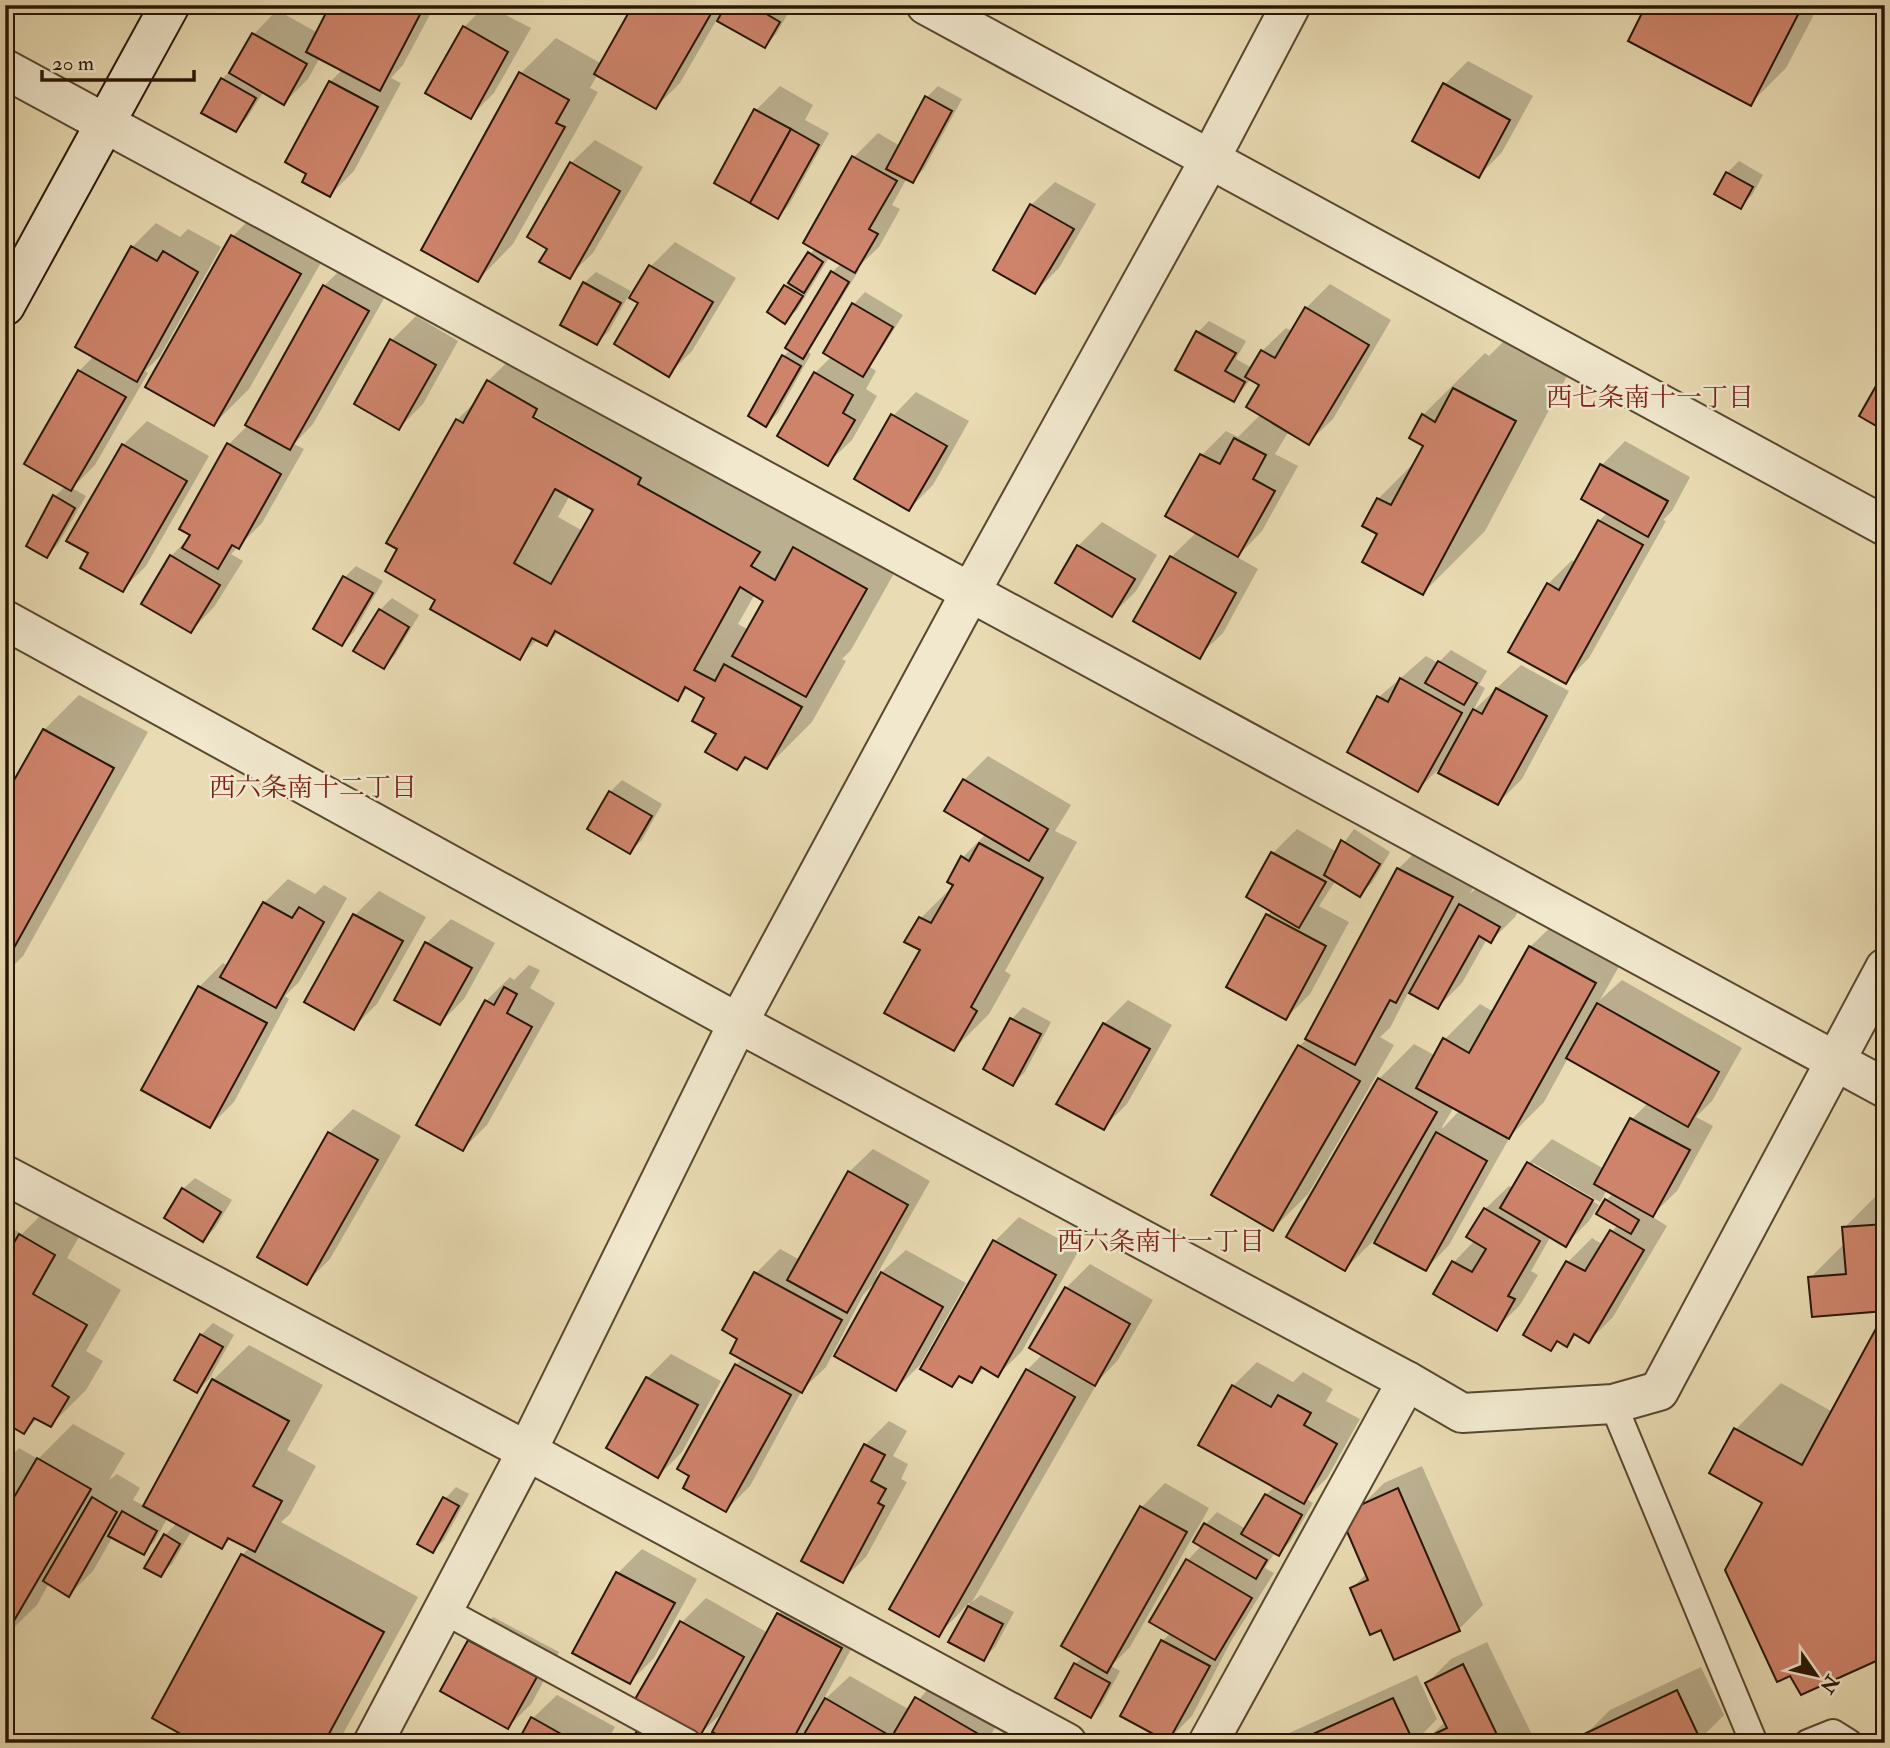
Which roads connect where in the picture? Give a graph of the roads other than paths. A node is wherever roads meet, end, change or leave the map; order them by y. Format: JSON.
{"nodes":[{"id":1,"x":170,"y":5,"type":"edge"},
{"id":2,"x":926,"y":5,"type":"edge"},
{"id":3,"x":1291,"y":5,"type":"edge"},
{"id":4,"x":5,"y":69,"type":"edge"},
{"id":5,"x":106,"y":123,"type":"junction"},
{"id":6,"x":1211,"y":158,"type":"junction"},
{"id":7,"x":5,"y":306,"type":"edge"},
{"id":8,"x":1885,"y":526,"type":"edge"},
{"id":9,"x":971,"y":591,"type":"junction"},
{"id":10,"x":5,"y":620,"type":"edge"},
{"id":11,"x":1885,"y":968,"type":"edge"},
{"id":12,"x":738,"y":1023,"type":"junction"},
{"id":13,"x":1834,"y":1059,"type":"junction"},
{"id":14,"x":1885,"y":1088,"type":"edge"},
{"id":15,"x":5,"y":1175,"type":"edge"},
{"id":16,"x":1407,"y":1381,"type":"junction"},
{"id":17,"x":1613,"y":1404,"type":"junction"},
{"id":18,"x":527,"y":1451,"type":"junction"},
{"id":19,"x":443,"y":1610,"type":"junction"},
{"id":20,"x":373,"y":1743,"type":"edge"},
{"id":21,"x":688,"y":1743,"type":"edge"},
{"id":22,"x":1068,"y":1743,"type":"edge"},
{"id":23,"x":1208,"y":1743,"type":"edge"},
{"id":24,"x":1754,"y":1743,"type":"edge"},
{"id":25,"x":1808,"y":1743,"type":"edge"},
{"id":26,"x":1849,"y":1743,"type":"edge"}],
"edges":[{"from":1,"to":5,"type":"street"},
{"from":2,"to":6,"type":"street"},
{"from":3,"to":6,"type":"street"},
{"from":4,"to":5,"type":"street"},
{"from":5,"to":7,"type":"street"},
{"from":5,"to":9,"type":"street"},
{"from":6,"to":8,"type":"street"},
{"from":6,"to":9,"type":"street"},
{"from":9,"to":12,"type":"street"},
{"from":9,"to":13,"type":"street"},
{"from":10,"to":12,"type":"street"},
{"from":11,"to":13,"type":"street"},
{"from":12,"to":16,"type":"street"},
{"from":12,"to":18,"type":"street"},
{"from":13,"to":14,"type":"street"},
{"from":13,"to":17,"type":"street"},
{"from":15,"to":18,"type":"street"},
{"from":16,"to":17,"type":"street"},
{"from":16,"to":23,"type":"street"},
{"from":17,"to":24,"type":"lane"},
{"from":18,"to":19,"type":"street"},
{"from":18,"to":22,"type":"street"},
{"from":19,"to":20,"type":"street"},
{"from":19,"to":21,"type":"lane"},
{"from":25,"to":26,"type":"lane"}]}
